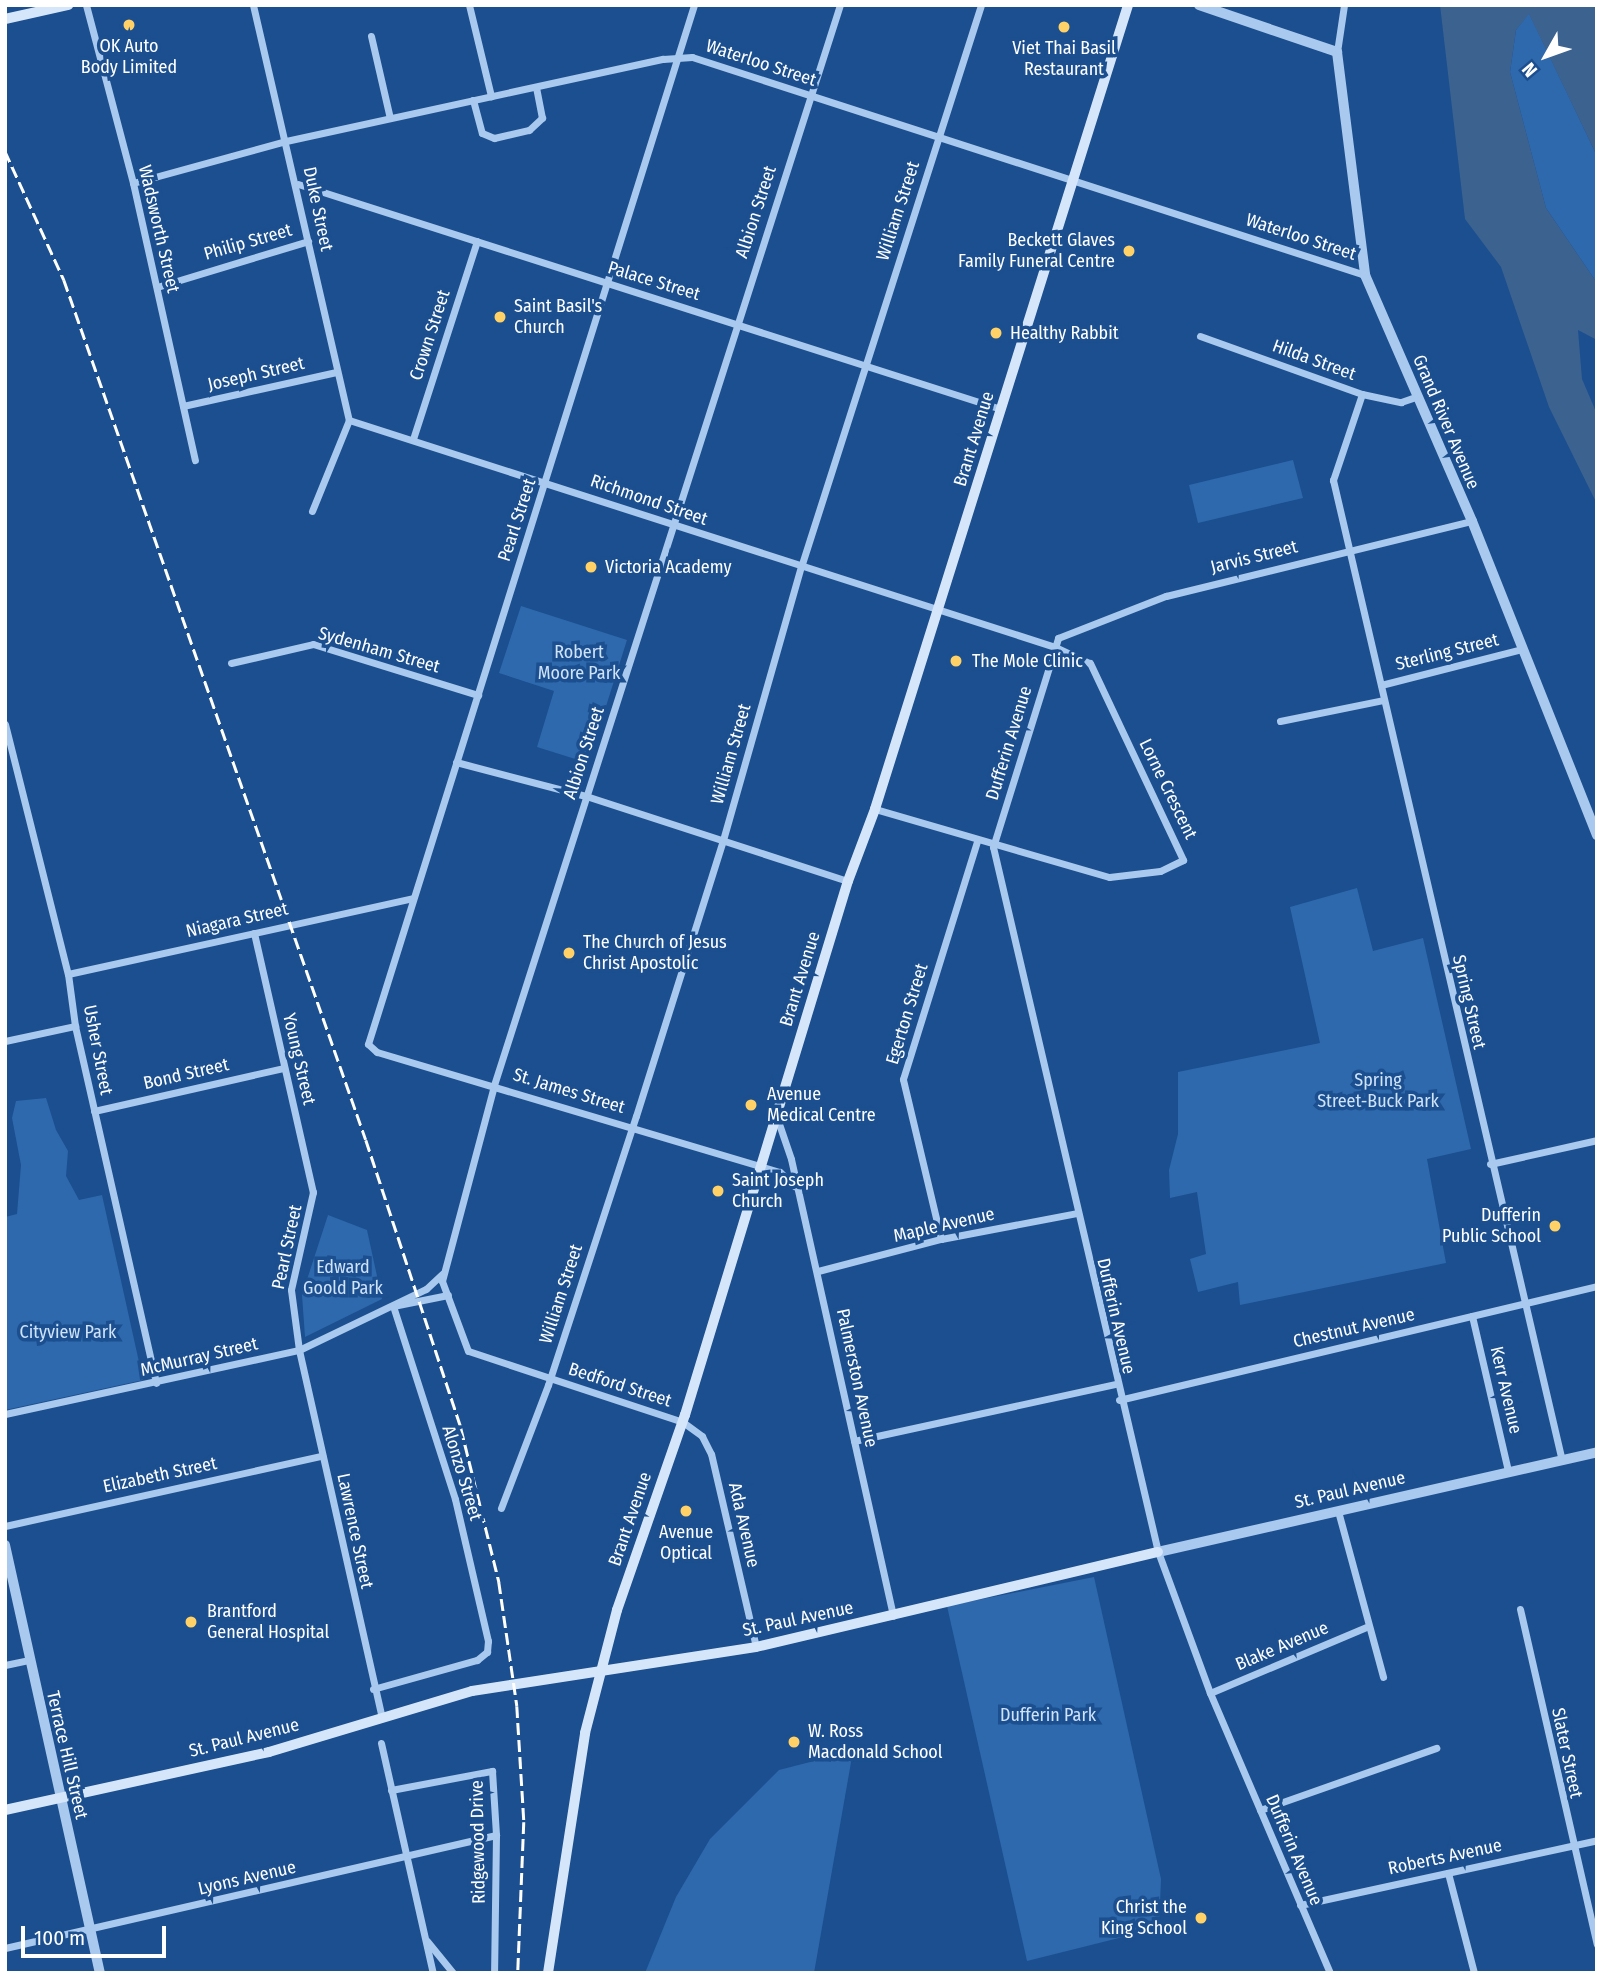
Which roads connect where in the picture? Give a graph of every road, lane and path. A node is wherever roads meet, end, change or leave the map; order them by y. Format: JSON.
{"nodes":[{"id":1,"x":68,"y":5,"type":"edge"},
{"id":2,"x":86,"y":5,"type":"edge"},
{"id":3,"x":253,"y":5,"type":"edge"},
{"id":4,"x":469,"y":5,"type":"edge"},
{"id":5,"x":694,"y":5,"type":"edge"},
{"id":6,"x":840,"y":5,"type":"edge"},
{"id":7,"x":981,"y":5,"type":"edge"},
{"id":8,"x":1128,"y":5,"type":"edge"},
{"id":9,"x":1199,"y":5,"type":"edge"},
{"id":10,"x":1344,"y":5,"type":"edge"},
{"id":11,"x":5,"y":19,"type":"edge"},
{"id":12,"x":371,"y":36,"type":"dead end"},
{"id":13,"x":1337,"y":52,"type":"junction"},
{"id":14,"x":678,"y":58,"type":"junction"},
{"id":15,"x":536,"y":88,"type":"junction"},
{"id":16,"x":491,"y":96,"type":"junction"},
{"id":17,"x":810,"y":96,"type":"junction"},
{"id":18,"x":473,"y":100,"type":"junction"},
{"id":19,"x":390,"y":118,"type":"junction"},
{"id":20,"x":939,"y":134,"type":"junction"},
{"id":21,"x":286,"y":141,"type":"junction"},
{"id":22,"x":1073,"y":178,"type":"junction"},
{"id":23,"x":133,"y":183,"type":"junction"},
{"id":24,"x":298,"y":184,"type":"junction"},
{"id":25,"x":308,"y":241,"type":"junction"},
{"id":26,"x":477,"y":241,"type":"junction"},
{"id":27,"x":1366,"y":275,"type":"junction"},
{"id":28,"x":608,"y":283,"type":"junction"},
{"id":29,"x":157,"y":287,"type":"junction"},
{"id":30,"x":738,"y":323,"type":"junction"},
{"id":31,"x":1200,"y":336,"type":"dead end"},
{"id":32,"x":866,"y":364,"type":"junction"},
{"id":33,"x":336,"y":372,"type":"junction"},
{"id":34,"x":1362,"y":394,"type":"junction"},
{"id":35,"x":1418,"y":396,"type":"junction"},
{"id":36,"x":183,"y":406,"type":"junction"},
{"id":37,"x":1001,"y":409,"type":"junction"},
{"id":38,"x":349,"y":420,"type":"junction"},
{"id":39,"x":413,"y":439,"type":"junction"},
{"id":40,"x":195,"y":460,"type":"dead end"},
{"id":41,"x":546,"y":482,"type":"junction"},
{"id":42,"x":312,"y":511,"type":"dead end"},
{"id":43,"x":1472,"y":521,"type":"junction"},
{"id":44,"x":675,"y":526,"type":"junction"},
{"id":45,"x":1349,"y":550,"type":"junction"},
{"id":46,"x":801,"y":567,"type":"junction"},
{"id":47,"x":939,"y":610,"type":"junction"},
{"id":48,"x":1055,"y":647,"type":"junction"},
{"id":49,"x":1522,"y":649,"type":"junction"},
{"id":50,"x":230,"y":663,"type":"dead end"},
{"id":51,"x":1381,"y":685,"type":"junction"},
{"id":52,"x":478,"y":695,"type":"junction"},
{"id":53,"x":1383,"y":700,"type":"junction"},
{"id":54,"x":1280,"y":721,"type":"dead end"},
{"id":55,"x":5,"y":724,"type":"edge"},
{"id":56,"x":456,"y":762,"type":"junction"},
{"id":57,"x":586,"y":796,"type":"junction"},
{"id":58,"x":875,"y":809,"type":"junction"},
{"id":59,"x":1597,"y":835,"type":"edge"},
{"id":60,"x":723,"y":839,"type":"junction"},
{"id":61,"x":977,"y":841,"type":"junction"},
{"id":62,"x":993,"y":847,"type":"junction"},
{"id":63,"x":848,"y":881,"type":"junction"},
{"id":64,"x":413,"y":898,"type":"junction"},
{"id":65,"x":254,"y":933,"type":"junction"},
{"id":66,"x":68,"y":974,"type":"junction"},
{"id":67,"x":75,"y":1026,"type":"junction"},
{"id":68,"x":5,"y":1041,"type":"edge"},
{"id":69,"x":368,"y":1044,"type":"joint"},
{"id":70,"x":284,"y":1068,"type":"junction"},
{"id":71,"x":494,"y":1085,"type":"junction"},
{"id":72,"x":94,"y":1111,"type":"junction"},
{"id":73,"x":777,"y":1118,"type":"junction"},
{"id":74,"x":633,"y":1127,"type":"junction"},
{"id":75,"x":1597,"y":1140,"type":"edge"},
{"id":76,"x":1490,"y":1164,"type":"junction"},
{"id":77,"x":762,"y":1167,"type":"junction"},
{"id":78,"x":794,"y":1186,"type":"junction"},
{"id":79,"x":313,"y":1192,"type":"joint"},
{"id":80,"x":1077,"y":1213,"type":"junction"},
{"id":81,"x":941,"y":1239,"type":"junction"},
{"id":82,"x":818,"y":1272,"type":"junction"},
{"id":83,"x":443,"y":1273,"type":"junction"},
{"id":84,"x":1597,"y":1286,"type":"edge"},
{"id":85,"x":447,"y":1295,"type":"junction"},
{"id":86,"x":1524,"y":1303,"type":"junction"},
{"id":87,"x":393,"y":1306,"type":"junction"},
{"id":88,"x":1472,"y":1316,"type":"junction"},
{"id":89,"x":299,"y":1350,"type":"junction"},
{"id":90,"x":468,"y":1351,"type":"joint"},
{"id":91,"x":549,"y":1382,"type":"junction"},
{"id":92,"x":156,"y":1383,"type":"junction"},
{"id":93,"x":1115,"y":1384,"type":"junction"},
{"id":94,"x":1119,"y":1400,"type":"junction"},
{"id":95,"x":5,"y":1415,"type":"edge"},
{"id":96,"x":683,"y":1422,"type":"junction"},
{"id":97,"x":854,"y":1441,"type":"junction"},
{"id":98,"x":1597,"y":1452,"type":"edge"},
{"id":99,"x":322,"y":1456,"type":"junction"},
{"id":100,"x":1562,"y":1461,"type":"junction"},
{"id":101,"x":1508,"y":1471,"type":"junction"},
{"id":102,"x":501,"y":1508,"type":"dead end"},
{"id":103,"x":1338,"y":1511,"type":"junction"},
{"id":104,"x":5,"y":1526,"type":"edge"},
{"id":105,"x":5,"y":1545,"type":"edge"},
{"id":106,"x":1158,"y":1552,"type":"junction"},
{"id":107,"x":1520,"y":1609,"type":"dead end"},
{"id":108,"x":894,"y":1616,"type":"junction"},
{"id":109,"x":1366,"y":1627,"type":"junction"},
{"id":110,"x":756,"y":1647,"type":"junction"},
{"id":111,"x":29,"y":1660,"type":"junction"},
{"id":112,"x":5,"y":1665,"type":"edge"},
{"id":113,"x":600,"y":1672,"type":"junction"},
{"id":114,"x":1383,"y":1677,"type":"dead end"},
{"id":115,"x":373,"y":1689,"type":"junction"},
{"id":116,"x":1210,"y":1693,"type":"junction"},
{"id":117,"x":382,"y":1718,"type":"junction"},
{"id":118,"x":381,"y":1743,"type":"dead end"},
{"id":119,"x":1436,"y":1748,"type":"dead end"},
{"id":120,"x":391,"y":1790,"type":"junction"},
{"id":121,"x":61,"y":1797,"type":"junction"},
{"id":122,"x":5,"y":1810,"type":"edge"},
{"id":123,"x":1260,"y":1810,"type":"junction"},
{"id":124,"x":496,"y":1835,"type":"junction"},
{"id":125,"x":1597,"y":1840,"type":"edge"},
{"id":126,"x":1572,"y":1846,"type":"junction"},
{"id":127,"x":405,"y":1856,"type":"junction"},
{"id":128,"x":1448,"y":1873,"type":"junction"},
{"id":129,"x":1300,"y":1905,"type":"junction"},
{"id":130,"x":91,"y":1931,"type":"junction"},
{"id":131,"x":426,"y":1941,"type":"junction"},
{"id":132,"x":1597,"y":1944,"type":"edge"},
{"id":133,"x":5,"y":1948,"type":"edge"},
{"id":134,"x":100,"y":1973,"type":"edge"},
{"id":135,"x":433,"y":1973,"type":"edge"},
{"id":136,"x":453,"y":1973,"type":"edge"},
{"id":137,"x":494,"y":1973,"type":"edge"},
{"id":138,"x":548,"y":1973,"type":"edge"},
{"id":139,"x":1330,"y":1973,"type":"edge"},
{"id":140,"x":1474,"y":1973,"type":"edge"}],
"edges":[{"from":1,"to":11,"type":"main road"},
{"from":2,"to":23,"type":"street","name":"Wadsworth Street"},
{"from":3,"to":21,"type":"street","name":"Duke Street"},
{"from":4,"to":16,"type":"street"},
{"from":5,"to":14,"type":"street","name":"Pearl Street"},
{"from":6,"to":17,"type":"street","name":"Albion Street"},
{"from":7,"to":20,"type":"street","name":"William Street"},
{"from":8,"to":22,"type":"main road","name":"Brant Avenue"},
{"from":9,"to":13,"type":"street"},
{"from":10,"to":13,"type":"street","name":"Grand River Avenue"},
{"from":12,"to":19,"type":"street"},
{"from":13,"to":27,"type":"street","name":"Grand River Avenue"},
{"from":14,"to":15,"type":"street","name":"Waterloo Street"},
{"from":14,"to":17,"type":"street","name":"Waterloo Street"},
{"from":14,"to":28,"type":"street","name":"Pearl Street"},
{"from":15,"to":16,"type":"street","name":"Waterloo Street"},
{"from":15,"to":18,"type":"street"},
{"from":16,"to":18,"type":"street","name":"Waterloo Street"},
{"from":17,"to":20,"type":"street","name":"Waterloo Street"},
{"from":17,"to":30,"type":"street","name":"Albion Street"},
{"from":18,"to":19,"type":"street","name":"Waterloo Street"},
{"from":19,"to":21,"type":"street","name":"Waterloo Street"},
{"from":20,"to":22,"type":"street","name":"Waterloo Street"},
{"from":20,"to":32,"type":"street","name":"William Street"},
{"from":21,"to":23,"type":"street","name":"Waterloo Street"},
{"from":21,"to":24,"type":"street","name":"Duke Street"},
{"from":22,"to":27,"type":"street","name":"Waterloo Street"},
{"from":22,"to":37,"type":"main road","name":"Brant Avenue"},
{"from":23,"to":29,"type":"street","name":"Wadsworth Street"},
{"from":24,"to":25,"type":"street","name":"Duke Street"},
{"from":24,"to":26,"type":"street","name":"Palace Street"},
{"from":25,"to":29,"type":"street","name":"Philip Street"},
{"from":25,"to":33,"type":"street","name":"Duke Street"},
{"from":26,"to":28,"type":"street","name":"Palace Street"},
{"from":26,"to":39,"type":"street","name":"Crown Street"},
{"from":27,"to":35,"type":"street","name":"Grand River Avenue"},
{"from":28,"to":30,"type":"street","name":"Palace Street"},
{"from":28,"to":41,"type":"street","name":"Pearl Street"},
{"from":29,"to":36,"type":"street","name":"Wadsworth Street"},
{"from":30,"to":32,"type":"street","name":"Palace Street"},
{"from":30,"to":44,"type":"street","name":"Albion Street"},
{"from":31,"to":34,"type":"street","name":"Hilda Street"},
{"from":32,"to":37,"type":"street","name":"Palace Street"},
{"from":32,"to":46,"type":"street","name":"William Street"},
{"from":33,"to":36,"type":"street","name":"Joseph Street"},
{"from":33,"to":38,"type":"street","name":"Duke Street"},
{"from":34,"to":35,"type":"street","name":"Hilda Street"},
{"from":34,"to":45,"type":"street","name":"Spring Street"},
{"from":35,"to":43,"type":"street","name":"Grand River Avenue"},
{"from":36,"to":40,"type":"street","name":"Wadsworth Street"},
{"from":37,"to":47,"type":"main road","name":"Brant Avenue"},
{"from":38,"to":39,"type":"street","name":"Richmond Street"},
{"from":38,"to":42,"type":"street"},
{"from":39,"to":41,"type":"street","name":"Richmond Street"},
{"from":41,"to":44,"type":"street","name":"Richmond Street"},
{"from":41,"to":52,"type":"street","name":"Pearl Street"},
{"from":43,"to":45,"type":"street","name":"Jarvis Street"},
{"from":43,"to":49,"type":"street","name":"Grand River Avenue"},
{"from":44,"to":46,"type":"street","name":"Richmond Street"},
{"from":44,"to":57,"type":"street","name":"Albion Street"},
{"from":45,"to":48,"type":"street","name":"Jarvis Street"},
{"from":45,"to":51,"type":"street","name":"Spring Street"},
{"from":46,"to":47,"type":"street","name":"Richmond Street"},
{"from":46,"to":60,"type":"street","name":"William Street"},
{"from":47,"to":48,"type":"street","name":"Lorne Crescent"},
{"from":47,"to":58,"type":"main road","name":"Brant Avenue"},
{"from":48,"to":62,"type":"street","name":"Dufferin Avenue"},
{"from":48,"to":62,"type":"street","name":"Lorne Crescent"},
{"from":49,"to":51,"type":"street","name":"Sterling Street"},
{"from":49,"to":59,"type":"street","name":"Grand River Avenue"},
{"from":50,"to":52,"type":"street","name":"Sydenham Street"},
{"from":51,"to":53,"type":"street","name":"Spring Street"},
{"from":52,"to":56,"type":"street","name":"Pearl Street"},
{"from":53,"to":54,"type":"street"},
{"from":53,"to":76,"type":"street","name":"Spring Street"},
{"from":55,"to":66,"type":"street","name":"Usher Street"},
{"from":56,"to":57,"type":"street"},
{"from":56,"to":64,"type":"street","name":"Pearl Street"},
{"from":57,"to":60,"type":"street"},
{"from":57,"to":71,"type":"street","name":"Albion Street"},
{"from":58,"to":61,"type":"street","name":"Lorne Crescent"},
{"from":58,"to":63,"type":"main road","name":"Brant Avenue"},
{"from":60,"to":63,"type":"street"},
{"from":60,"to":74,"type":"street","name":"William Street"},
{"from":61,"to":62,"type":"street","name":"Lorne Crescent"},
{"from":61,"to":81,"type":"street","name":"Egerton Street"},
{"from":62,"to":80,"type":"street","name":"Dufferin Avenue"},
{"from":63,"to":73,"type":"main road","name":"Brant Avenue"},
{"from":64,"to":65,"type":"street","name":"Niagara Street"},
{"from":64,"to":69,"type":"street","name":"Pearl Street"},
{"from":65,"to":66,"type":"street","name":"Niagara Street"},
{"from":65,"to":70,"type":"street","name":"Young Street"},
{"from":66,"to":67,"type":"street","name":"Usher Street"},
{"from":67,"to":68,"type":"street"},
{"from":67,"to":72,"type":"street","name":"Usher Street"},
{"from":69,"to":71,"type":"street","name":"St. James Street"},
{"from":70,"to":72,"type":"street","name":"Bond Street"},
{"from":70,"to":79,"type":"street","name":"Young Street"},
{"from":71,"to":74,"type":"street","name":"St. James Street"},
{"from":71,"to":83,"type":"street","name":"Albion Street"},
{"from":72,"to":92,"type":"street","name":"Usher Street"},
{"from":73,"to":77,"type":"main road","name":"Brant Avenue"},
{"from":73,"to":78,"type":"street","name":"Palmerston Avenue"},
{"from":74,"to":77,"type":"street","name":"St. James Street"},
{"from":74,"to":91,"type":"street","name":"William Street"},
{"from":75,"to":76,"type":"street"},
{"from":76,"to":86,"type":"street","name":"Spring Street"},
{"from":77,"to":78,"type":"street"},
{"from":77,"to":96,"type":"main road","name":"Brant Avenue"},
{"from":78,"to":82,"type":"street","name":"Palmerston Avenue"},
{"from":79,"to":89,"type":"street","name":"Pearl Street"},
{"from":80,"to":81,"type":"street","name":"Maple Avenue"},
{"from":80,"to":93,"type":"street","name":"Dufferin Avenue"},
{"from":81,"to":82,"type":"street","name":"Maple Avenue"},
{"from":82,"to":97,"type":"street","name":"Palmerston Avenue"},
{"from":83,"to":85,"type":"street","name":"Albion Street"},
{"from":83,"to":87,"type":"street","name":"McMurray Street"},
{"from":84,"to":86,"type":"street","name":"Chestnut Avenue"},
{"from":85,"to":87,"type":"street","name":"McMurray Street"},
{"from":85,"to":90,"type":"street","name":"Albion Street"},
{"from":86,"to":88,"type":"street","name":"Chestnut Avenue"},
{"from":86,"to":100,"type":"street","name":"Spring Street"},
{"from":87,"to":89,"type":"street","name":"McMurray Street"},
{"from":87,"to":115,"type":"street","name":"Alonzo Street"},
{"from":88,"to":94,"type":"street","name":"Chestnut Avenue"},
{"from":88,"to":101,"type":"street","name":"Kerr Avenue"},
{"from":89,"to":92,"type":"street","name":"McMurray Street"},
{"from":89,"to":99,"type":"street","name":"Lawrence Street"},
{"from":90,"to":91,"type":"street","name":"Bedford Street"},
{"from":91,"to":96,"type":"street","name":"Bedford Street"},
{"from":91,"to":102,"type":"street","name":"William Street"},
{"from":92,"to":95,"type":"street","name":"McMurray Street"},
{"from":93,"to":94,"type":"street","name":"Dufferin Avenue"},
{"from":93,"to":97,"type":"street"},
{"from":94,"to":106,"type":"street","name":"Dufferin Avenue"},
{"from":96,"to":110,"type":"street","name":"Ada Avenue"},
{"from":96,"to":113,"type":"main road","name":"Brant Avenue"},
{"from":97,"to":108,"type":"street","name":"Palmerston Avenue"},
{"from":98,"to":100,"type":"street","name":"St. Paul Avenue"},
{"from":99,"to":104,"type":"street","name":"Elizabeth Street"},
{"from":99,"to":115,"type":"street","name":"Lawrence Street"},
{"from":100,"to":101,"type":"street","name":"St. Paul Avenue"},
{"from":101,"to":103,"type":"street","name":"St. Paul Avenue"},
{"from":103,"to":106,"type":"street","name":"St. Paul Avenue"},
{"from":103,"to":109,"type":"street"},
{"from":105,"to":111,"type":"street","name":"Terrace Hill Street"},
{"from":106,"to":108,"type":"main road","name":"St. Paul Avenue"},
{"from":106,"to":116,"type":"street","name":"Dufferin Avenue"},
{"from":107,"to":126,"type":"street","name":"Slater Street"},
{"from":108,"to":110,"type":"main road","name":"St. Paul Avenue"},
{"from":109,"to":114,"type":"street"},
{"from":109,"to":116,"type":"street","name":"Blake Avenue"},
{"from":110,"to":113,"type":"main road","name":"St. Paul Avenue"},
{"from":111,"to":112,"type":"street"},
{"from":111,"to":121,"type":"street","name":"Terrace Hill Street"},
{"from":113,"to":117,"type":"main road","name":"St. Paul Avenue"},
{"from":113,"to":138,"type":"main road","name":"Brant Avenue"},
{"from":115,"to":117,"type":"street","name":"Lawrence Street"},
{"from":116,"to":123,"type":"street","name":"Dufferin Avenue"},
{"from":117,"to":121,"type":"main road","name":"St. Paul Avenue"},
{"from":118,"to":120,"type":"street"},
{"from":119,"to":123,"type":"street"},
{"from":120,"to":124,"type":"street","name":"Ridgewood Drive"},
{"from":120,"to":127,"type":"street"},
{"from":121,"to":122,"type":"main road","name":"St. Paul Avenue"},
{"from":121,"to":130,"type":"street","name":"Terrace Hill Street"},
{"from":123,"to":129,"type":"street","name":"Dufferin Avenue"},
{"from":124,"to":127,"type":"street","name":"Lyons Avenue"},
{"from":124,"to":137,"type":"street","name":"Ridgewood Drive"},
{"from":125,"to":126,"type":"street","name":"Roberts Avenue"},
{"from":126,"to":128,"type":"street","name":"Roberts Avenue"},
{"from":126,"to":132,"type":"street","name":"Slater Street"},
{"from":127,"to":130,"type":"street","name":"Lyons Avenue"},
{"from":127,"to":131,"type":"street"},
{"from":128,"to":129,"type":"street","name":"Roberts Avenue"},
{"from":128,"to":140,"type":"street"},
{"from":129,"to":139,"type":"street","name":"Dufferin Avenue"},
{"from":130,"to":133,"type":"street","name":"Lyons Avenue"},
{"from":130,"to":134,"type":"street","name":"Terrace Hill Street"},
{"from":131,"to":135,"type":"street"},
{"from":131,"to":136,"type":"street"}]}
